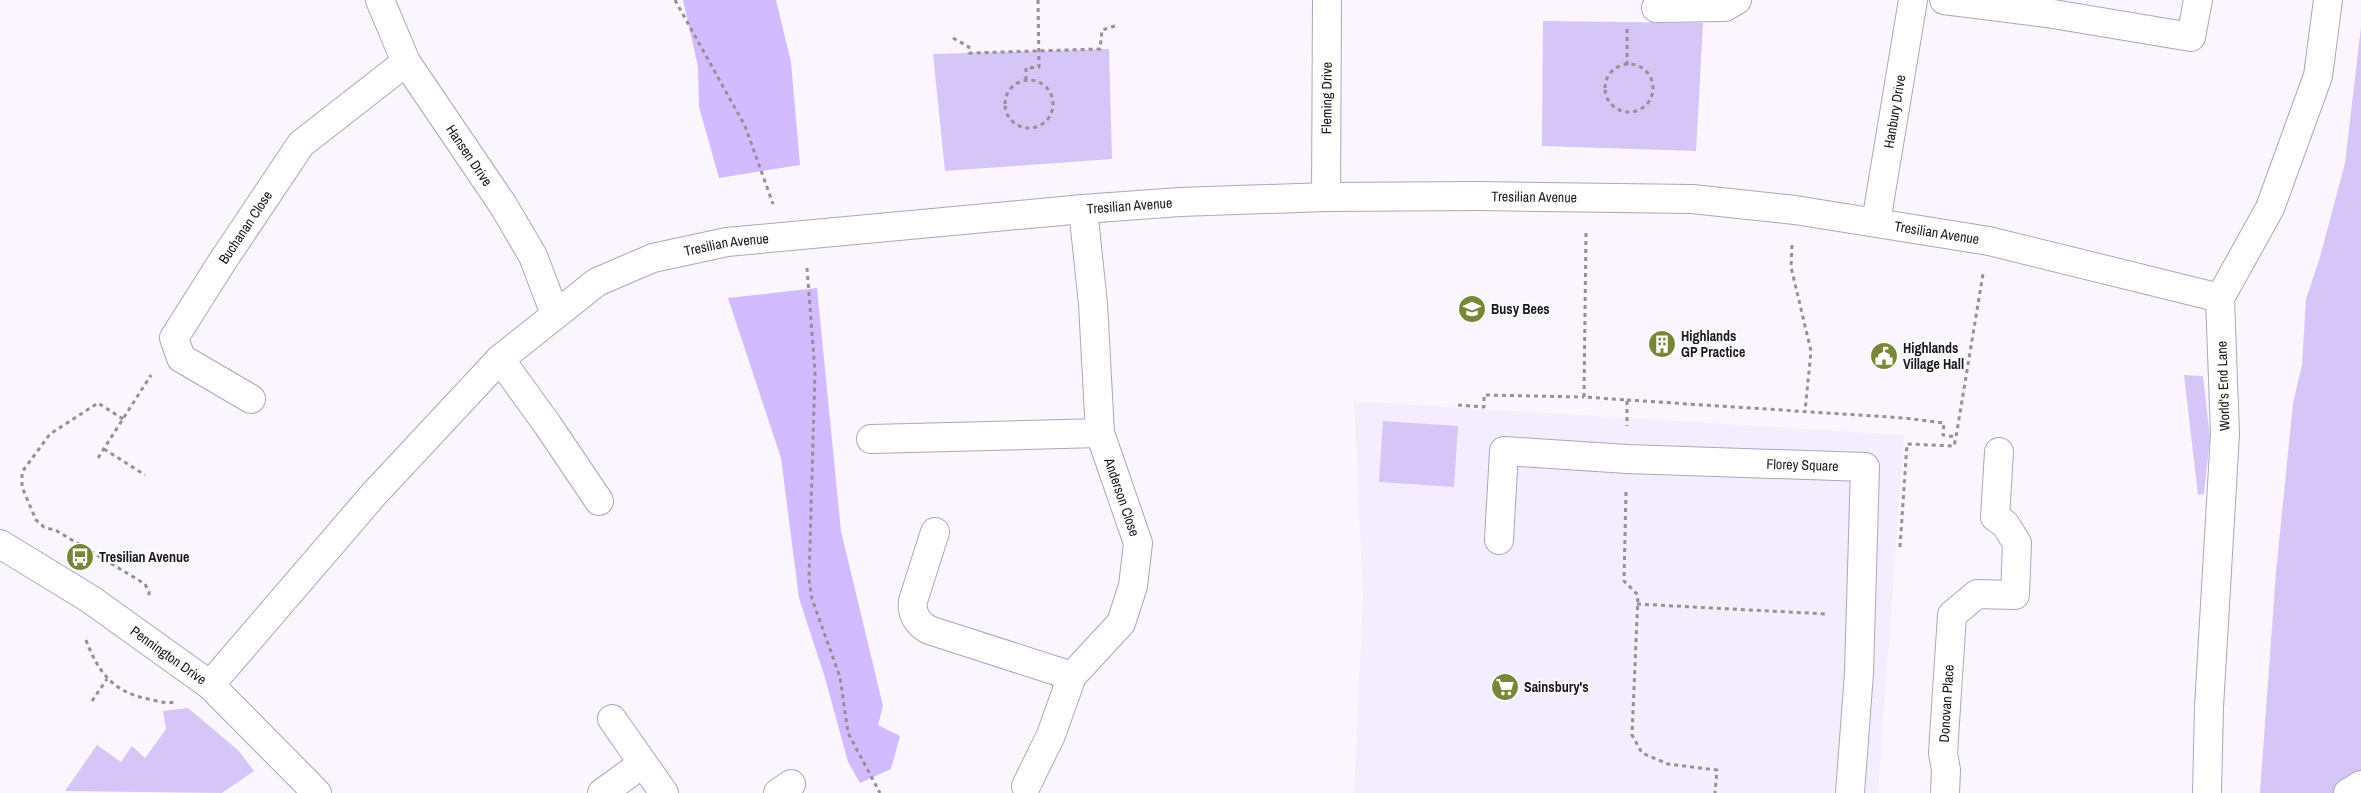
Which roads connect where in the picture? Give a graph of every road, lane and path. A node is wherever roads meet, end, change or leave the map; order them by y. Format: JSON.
{"nodes":[{"id":1,"x":380,"y":0,"type":"edge"},
{"id":2,"x":675,"y":0,"type":"edge"},
{"id":3,"x":1038,"y":0,"type":"edge"},
{"id":4,"x":1326,"y":0,"type":"edge"},
{"id":5,"x":1738,"y":0,"type":"edge"},
{"id":6,"x":1913,"y":0,"type":"edge"},
{"id":7,"x":1944,"y":0,"type":"edge"},
{"id":8,"x":2198,"y":0,"type":"edge"},
{"id":9,"x":2328,"y":0,"type":"edge"},
{"id":10,"x":1656,"y":8,"type":"dead end"},
{"id":11,"x":1118,"y":25,"type":"dead end"},
{"id":12,"x":953,"y":38,"type":"dead end"},
{"id":13,"x":1039,"y":51,"type":"junction"},
{"id":14,"x":406,"y":62,"type":"junction"},
{"id":15,"x":1026,"y":80,"type":"junction"},
{"id":16,"x":1605,"y":85,"type":"joint"},
{"id":17,"x":1326,"y":197,"type":"junction"},
{"id":18,"x":1586,"y":197,"type":"junction"},
{"id":19,"x":1083,"y":209,"type":"junction"},
{"id":20,"x":1795,"y":210,"type":"junction"},
{"id":21,"x":776,"y":213,"type":"dead end"},
{"id":22,"x":1876,"y":222,"type":"junction"},
{"id":23,"x":1989,"y":242,"type":"junction"},
{"id":24,"x":807,"y":264,"type":"dead end"},
{"id":25,"x":2220,"y":298,"type":"junction"},
{"id":26,"x":555,"y":314,"type":"junction"},
{"id":27,"x":174,"y":338,"type":"junction"},
{"id":28,"x":500,"y":359,"type":"junction"},
{"id":29,"x":1584,"y":397,"type":"junction"},
{"id":30,"x":251,"y":399,"type":"dead end"},
{"id":31,"x":1627,"y":400,"type":"junction"},
{"id":32,"x":1458,"y":405,"type":"dead end"},
{"id":33,"x":1804,"y":410,"type":"junction"},
{"id":34,"x":123,"y":419,"type":"junction"},
{"id":35,"x":1100,"y":433,"type":"junction"},
{"id":36,"x":1956,"y":437,"type":"junction"},
{"id":37,"x":871,"y":439,"type":"dead end"},
{"id":38,"x":104,"y":449,"type":"junction"},
{"id":39,"x":1999,"y":452,"type":"dead end"},
{"id":40,"x":98,"y":458,"type":"dead end"},
{"id":41,"x":1627,"y":459,"type":"junction"},
{"id":42,"x":145,"y":475,"type":"dead end"},
{"id":43,"x":599,"y":500,"type":"dead end"},
{"id":44,"x":935,"y":532,"type":"dead end"},
{"id":45,"x":1498,"y":540,"type":"dead end"},
{"id":46,"x":0,"y":544,"type":"edge"},
{"id":47,"x":1900,"y":549,"type":"dead end"},
{"id":48,"x":1637,"y":604,"type":"junction"},
{"id":49,"x":1859,"y":616,"type":"junction"},
{"id":50,"x":132,"y":629,"type":"junction"},
{"id":51,"x":1072,"y":676,"type":"junction"},
{"id":52,"x":107,"y":679,"type":"dead end"},
{"id":53,"x":210,"y":685,"type":"junction"},
{"id":54,"x":92,"y":701,"type":"dead end"},
{"id":55,"x":612,"y":719,"type":"dead end"},
{"id":56,"x":642,"y":764,"type":"junction"},
{"id":57,"x":2361,"y":785,"type":"edge"},
{"id":58,"x":1026,"y":786,"type":"dead end"},
{"id":59,"x":311,"y":791,"type":"edge"},
{"id":60,"x":602,"y":793,"type":"edge"},
{"id":61,"x":664,"y":793,"type":"edge"},
{"id":62,"x":880,"y":793,"type":"edge"},
{"id":63,"x":1715,"y":793,"type":"edge"},
{"id":64,"x":1850,"y":793,"type":"edge"},
{"id":65,"x":1945,"y":793,"type":"edge"},
{"id":66,"x":2207,"y":793,"type":"edge"},
{"id":67,"x":2348,"y":793,"type":"edge"}],
"edges":[{"from":1,"to":14,"type":"street","name":"Hansen Drive"},
{"from":2,"to":21,"type":"path"},
{"from":3,"to":13,"type":"path"},
{"from":4,"to":17,"type":"street","name":"Fleming Drive"},
{"from":5,"to":10,"type":"street"},
{"from":6,"to":22,"type":"street","name":"Hanbury Drive"},
{"from":7,"to":8,"type":"street"},
{"from":9,"to":25,"type":"street"},
{"from":11,"to":13,"type":"path"},
{"from":12,"to":13,"type":"path"},
{"from":13,"to":15,"type":"path"},
{"from":14,"to":26,"type":"street","name":"Hansen Drive"},
{"from":14,"to":27,"type":"street","name":"Buchanan Close"},
{"from":15,"to":15,"type":"path"},
{"from":16,"to":16,"type":"path"},
{"from":17,"to":18,"type":"street","name":"Tresilian Avenue"},
{"from":17,"to":19,"type":"street","name":"Tresilian Avenue"},
{"from":18,"to":20,"type":"street","name":"Tresilian Avenue"},
{"from":18,"to":29,"type":"path"},
{"from":19,"to":26,"type":"street","name":"Tresilian Avenue"},
{"from":19,"to":35,"type":"street","name":"Anderson Close"},
{"from":20,"to":22,"type":"street","name":"Tresilian Avenue"},
{"from":20,"to":33,"type":"path"},
{"from":22,"to":23,"type":"street","name":"Tresilian Avenue"},
{"from":23,"to":25,"type":"street","name":"Tresilian Avenue"},
{"from":23,"to":36,"type":"path"},
{"from":24,"to":62,"type":"path"},
{"from":25,"to":66,"type":"street","name":"World's End Lane"},
{"from":26,"to":28,"type":"street","name":"Tresilian Avenue"},
{"from":27,"to":30,"type":"street"},
{"from":27,"to":34,"type":"path"},
{"from":28,"to":43,"type":"street"},
{"from":28,"to":53,"type":"street","name":"Tresilian Avenue"},
{"from":29,"to":31,"type":"path"},
{"from":29,"to":32,"type":"path"},
{"from":31,"to":33,"type":"path"},
{"from":31,"to":41,"type":"path"},
{"from":33,"to":36,"type":"path"},
{"from":34,"to":38,"type":"path"},
{"from":34,"to":50,"type":"path"},
{"from":35,"to":37,"type":"street"},
{"from":35,"to":51,"type":"street","name":"Anderson Close"},
{"from":36,"to":47,"type":"path"},
{"from":38,"to":40,"type":"path"},
{"from":38,"to":42,"type":"path"},
{"from":39,"to":65,"type":"street","name":"Donovan Place"},
{"from":41,"to":45,"type":"street","name":"Florey Square"},
{"from":41,"to":48,"type":"path"},
{"from":41,"to":49,"type":"street","name":"Florey Square"},
{"from":44,"to":51,"type":"street"},
{"from":46,"to":50,"type":"street","name":"Pennington Drive"},
{"from":48,"to":49,"type":"path"},
{"from":48,"to":63,"type":"path"},
{"from":49,"to":64,"type":"street","name":"Florey Square"},
{"from":50,"to":53,"type":"street","name":"Pennington Drive"},
{"from":51,"to":58,"type":"street","name":"Anderson Close"},
{"from":52,"to":54,"type":"path"},
{"from":53,"to":59,"type":"street","name":"Pennington Drive"},
{"from":55,"to":56,"type":"street"},
{"from":56,"to":60,"type":"street"},
{"from":56,"to":61,"type":"street"},
{"from":57,"to":67,"type":"street"}]}
